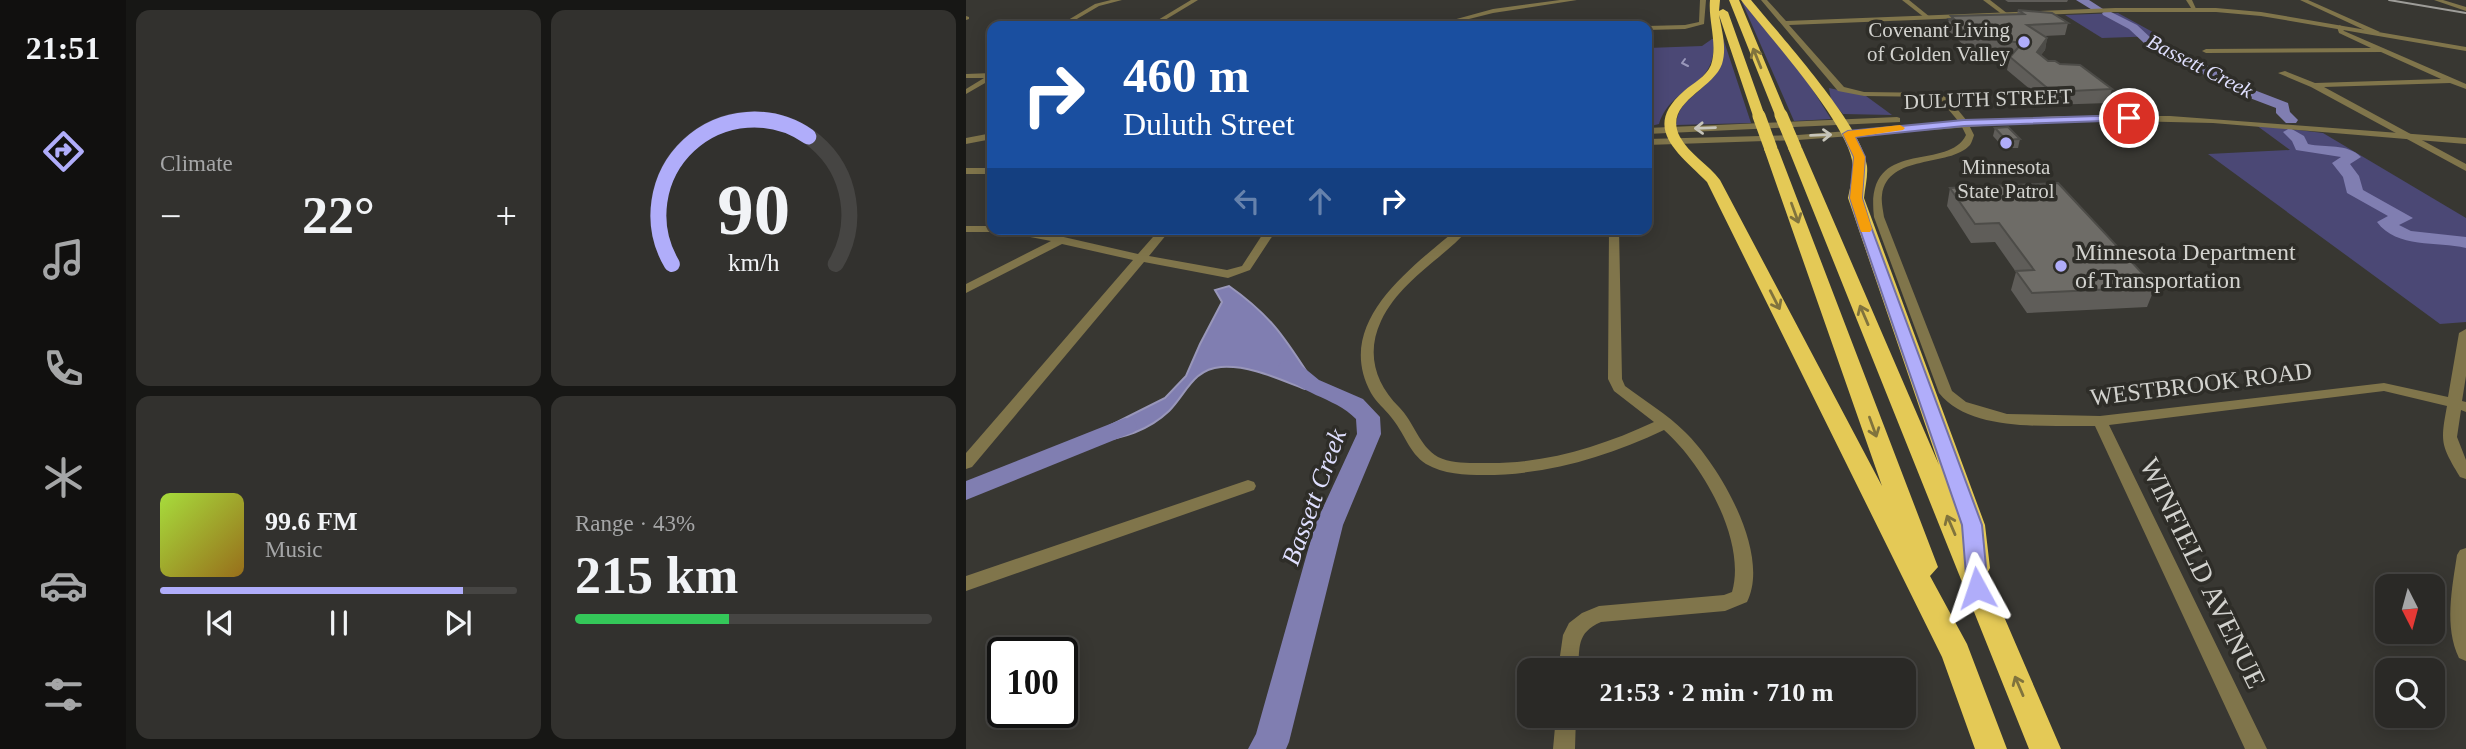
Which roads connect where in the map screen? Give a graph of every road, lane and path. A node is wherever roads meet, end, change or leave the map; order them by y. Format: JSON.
{"nodes":[{"id":1,"x":1119,"y":0,"type":"edge"},
{"id":2,"x":1195,"y":0,"type":"edge"},
{"id":3,"x":1574,"y":0,"type":"edge"},
{"id":4,"x":1703,"y":0,"type":"edge"},
{"id":5,"x":1717,"y":0,"type":"edge"},
{"id":6,"x":1734,"y":0,"type":"edge"},
{"id":7,"x":1746,"y":0,"type":"edge"},
{"id":8,"x":1764,"y":0,"type":"edge"},
{"id":9,"x":1905,"y":0,"type":"edge"},
{"id":10,"x":1986,"y":0,"type":"edge"},
{"id":11,"x":2189,"y":0,"type":"edge"},
{"id":12,"x":2303,"y":0,"type":"edge"},
{"id":13,"x":2438,"y":0,"type":"edge"},
{"id":14,"x":1493,"y":2,"type":"edge"},
{"id":15,"x":2195,"y":10,"type":"junction"},
{"id":16,"x":2466,"y":10,"type":"edge"},
{"id":17,"x":1493,"y":11,"type":"junction"},
{"id":18,"x":2006,"y":14,"type":"junction"},
{"id":19,"x":1927,"y":17,"type":"junction"},
{"id":20,"x":1070,"y":21,"type":"edge"},
{"id":21,"x":1159,"y":21,"type":"edge"},
{"id":22,"x":1454,"y":21,"type":"edge"},
{"id":23,"x":1782,"y":23,"type":"junction"},
{"id":24,"x":2340,"y":27,"type":"junction"},
{"id":25,"x":1652,"y":28,"type":"edge"},
{"id":26,"x":2375,"y":33,"type":"junction"},
{"id":27,"x":2466,"y":49,"type":"edge"},
{"id":28,"x":2382,"y":50,"type":"junction"},
{"id":29,"x":2206,"y":51,"type":"dead end"},
{"id":30,"x":2282,"y":73,"type":"dead end"},
{"id":31,"x":987,"y":75,"type":"edge"},
{"id":32,"x":966,"y":76,"type":"edge"},
{"id":33,"x":987,"y":78,"type":"edge"},
{"id":34,"x":2454,"y":81,"type":"junction"},
{"id":35,"x":2314,"y":85,"type":"junction"},
{"id":36,"x":2466,"y":87,"type":"edge"},
{"id":37,"x":966,"y":92,"type":"edge"},
{"id":38,"x":1961,"y":120,"type":"junction"},
{"id":39,"x":1844,"y":128,"type":"junction"},
{"id":40,"x":1652,"y":132,"type":"edge"},
{"id":41,"x":1673,"y":135,"type":"junction"},
{"id":42,"x":987,"y":137,"type":"edge"},
{"id":43,"x":2414,"y":138,"type":"junction"},
{"id":44,"x":966,"y":141,"type":"edge"},
{"id":45,"x":1652,"y":141,"type":"edge"},
{"id":46,"x":2466,"y":141,"type":"edge"},
{"id":47,"x":2466,"y":168,"type":"edge"},
{"id":48,"x":987,"y":171,"type":"edge"},
{"id":49,"x":966,"y":172,"type":"edge"},
{"id":50,"x":966,"y":229,"type":"edge"},
{"id":51,"x":987,"y":229,"type":"edge"},
{"id":52,"x":1035,"y":235,"type":"edge"},
{"id":53,"x":1161,"y":235,"type":"edge"},
{"id":54,"x":1268,"y":235,"type":"edge"},
{"id":55,"x":1457,"y":235,"type":"edge"},
{"id":56,"x":1614,"y":235,"type":"edge"},
{"id":57,"x":1060,"y":240,"type":"junction"},
{"id":58,"x":1140,"y":259,"type":"junction"},
{"id":59,"x":966,"y":289,"type":"edge"},
{"id":60,"x":2466,"y":333,"type":"edge"},
{"id":61,"x":2459,"y":405,"type":"edge"},
{"id":62,"x":2100,"y":421,"type":"junction"},
{"id":63,"x":1665,"y":423,"type":"junction"},
{"id":64,"x":966,"y":463,"type":"edge"},
{"id":65,"x":2466,"y":473,"type":"edge"},
{"id":66,"x":1248,"y":486,"type":"dead end"},
{"id":67,"x":2466,"y":555,"type":"edge"},
{"id":68,"x":966,"y":584,"type":"edge"},
{"id":69,"x":1977,"y":588,"type":"junction"},
{"id":70,"x":2466,"y":652,"type":"edge"},
{"id":71,"x":1956,"y":655,"type":"junction"},
{"id":72,"x":1569,"y":658,"type":"edge"},
{"id":73,"x":1565,"y":728,"type":"edge"},
{"id":74,"x":1564,"y":749,"type":"edge"},
{"id":75,"x":1991,"y":749,"type":"edge"},
{"id":76,"x":2045,"y":749,"type":"edge"},
{"id":77,"x":2256,"y":749,"type":"edge"}],
"edges":[{"from":1,"to":20,"type":"street"},
{"from":2,"to":21,"type":"street"},
{"from":3,"to":17,"type":"street"},
{"from":4,"to":25,"type":"street"},
{"from":5,"to":41,"type":"highway"},
{"from":5,"to":71,"type":"highway","one_way":true,"bridge":true},
{"from":69,"to":6,"type":"highway","one_way":true,"bridge":true},
{"from":7,"to":39,"type":"highway"},
{"from":8,"to":23,"type":"street"},
{"from":9,"to":19,"type":"street"},
{"from":10,"to":18,"type":"street"},
{"from":11,"to":15,"type":"street"},
{"from":12,"to":26,"type":"street"},
{"from":13,"to":16,"type":"street"},
{"from":14,"to":17,"type":"street"},
{"from":15,"to":18,"type":"street"},
{"from":15,"to":24,"type":"street"},
{"from":17,"to":22,"type":"street"},
{"from":18,"to":19,"type":"street"},
{"from":19,"to":23,"type":"street"},
{"from":23,"to":38,"type":"street"},
{"from":24,"to":26,"type":"street"},
{"from":24,"to":28,"type":"street"},
{"from":26,"to":27,"type":"street"},
{"from":28,"to":29,"type":"street"},
{"from":28,"to":34,"type":"street"},
{"from":30,"to":35,"type":"street"},
{"from":31,"to":32,"type":"street"},
{"from":33,"to":37,"type":"street"},
{"from":34,"to":35,"type":"street"},
{"from":34,"to":36,"type":"street"},
{"from":35,"to":43,"type":"street"},
{"from":38,"to":39,"type":"street","name":"DULUTH STREET"},
{"from":38,"to":39,"type":"street","name":"DULUTH STREET"},
{"from":38,"to":43,"type":"street","name":"DULUTH STREET"},
{"from":38,"to":62,"type":"street","name":"WESTBROOK ROAD"},
{"from":41,"to":39,"type":"street","name":"DULUTH STREET","one_way":true},
{"from":39,"to":41,"type":"street","name":"DULUTH STREET","one_way":true},
{"from":39,"to":69,"type":"highway"},
{"from":40,"to":41,"type":"street","name":"DULUTH STREET"},
{"from":41,"to":45,"type":"street","name":"DULUTH STREET"},
{"from":41,"to":71,"type":"highway","one_way":true},
{"from":42,"to":44,"type":"street"},
{"from":43,"to":46,"type":"street","name":"DULUTH STREET"},
{"from":43,"to":47,"type":"street"},
{"from":48,"to":49,"type":"street"},
{"from":50,"to":51,"type":"street"},
{"from":52,"to":57,"type":"street"},
{"from":53,"to":58,"type":"street"},
{"from":54,"to":58,"type":"street"},
{"from":55,"to":63,"type":"street"},
{"from":56,"to":63,"type":"street"},
{"from":57,"to":58,"type":"street"},
{"from":57,"to":59,"type":"street"},
{"from":58,"to":64,"type":"street"},
{"from":60,"to":61,"type":"street"},
{"from":61,"to":62,"type":"street","name":"WESTBROOK ROAD"},
{"from":61,"to":65,"type":"street"},
{"from":62,"to":77,"type":"street","name":"WINFIELD AVENUE"},
{"from":63,"to":72,"type":"street"},
{"from":66,"to":68,"type":"street"},
{"from":67,"to":70,"type":"street"},
{"from":76,"to":69,"type":"highway","one_way":true},
{"from":71,"to":75,"type":"highway"},
{"from":73,"to":74,"type":"street"}]}
